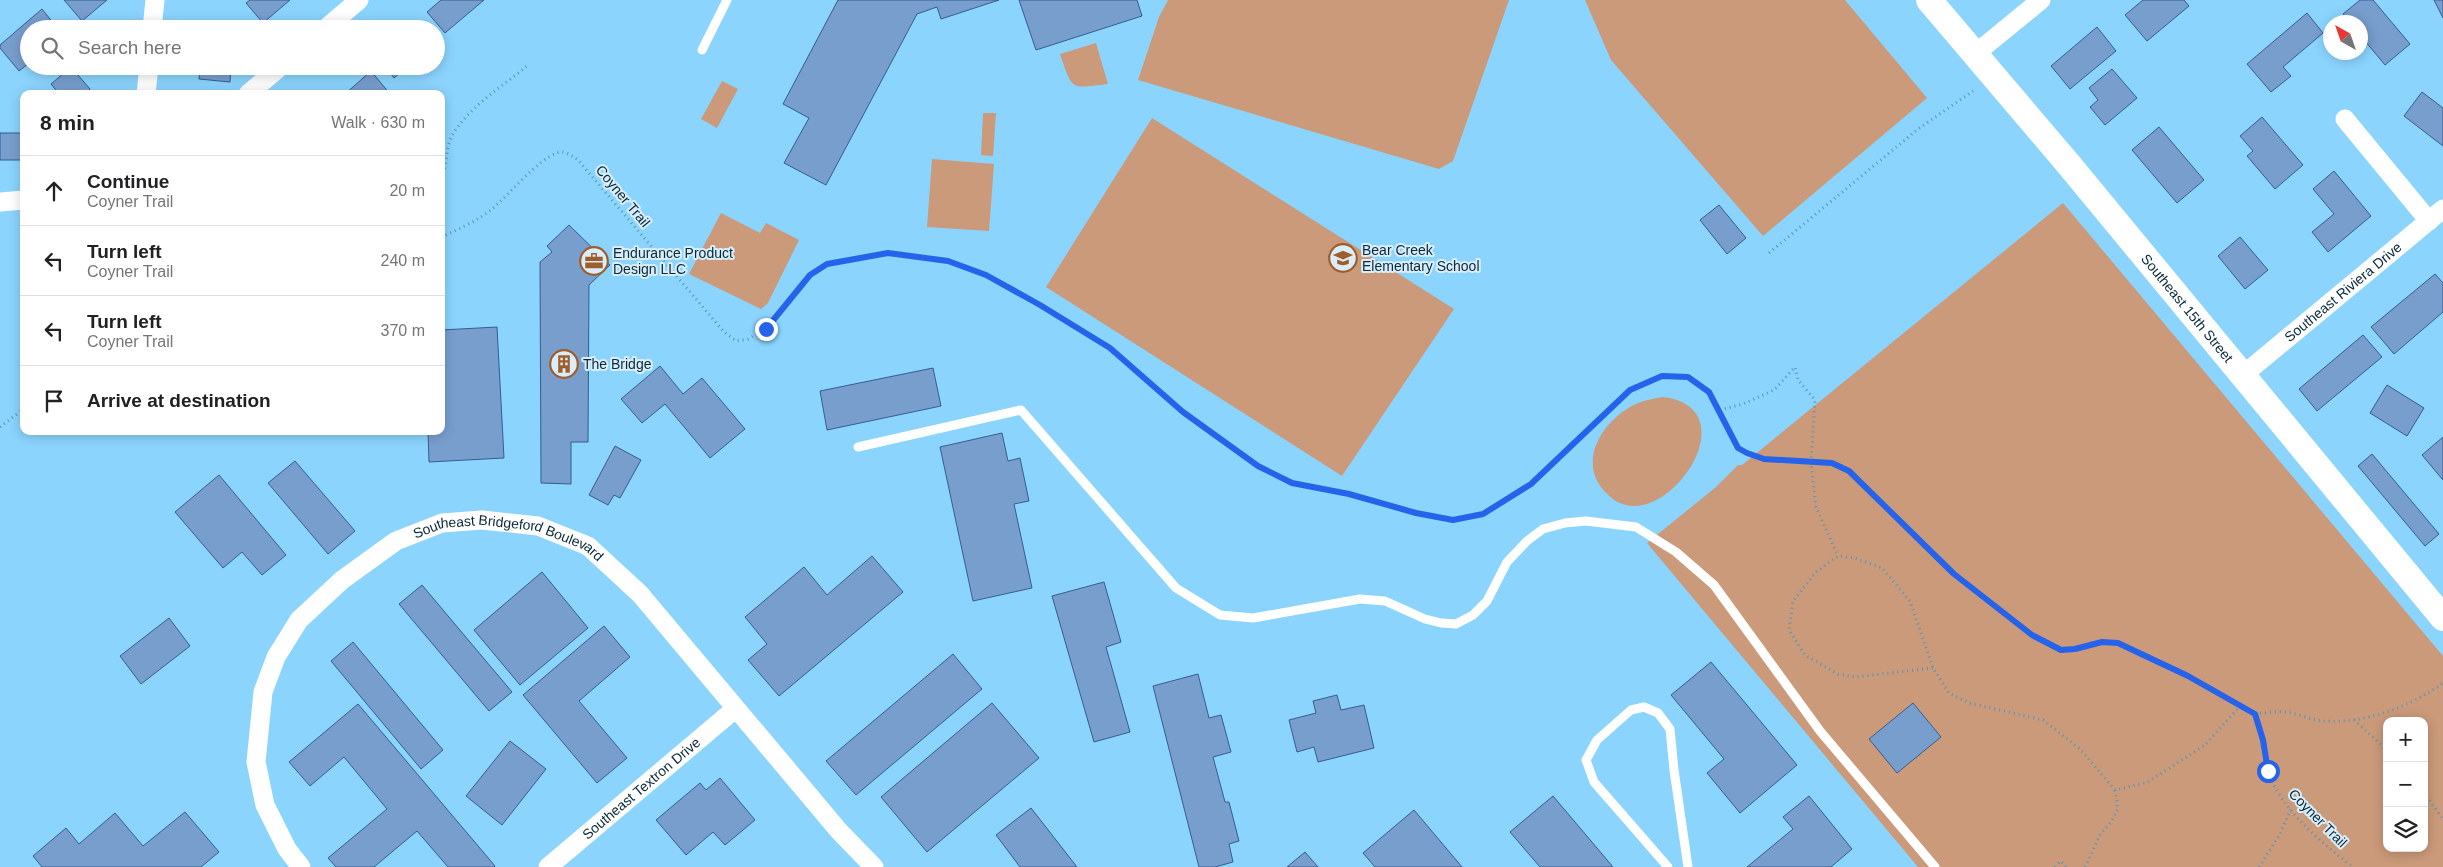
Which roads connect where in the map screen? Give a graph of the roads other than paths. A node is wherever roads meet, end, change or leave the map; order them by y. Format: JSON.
{"nodes":[{"id":1,"x":155,"y":0,"type":"edge"},
{"id":2,"x":359,"y":0,"type":"edge"},
{"id":3,"x":727,"y":0,"type":"edge"},
{"id":4,"x":1929,"y":0,"type":"edge"},
{"id":5,"x":2041,"y":0,"type":"edge"},
{"id":6,"x":153,"y":20,"type":"edge"},
{"id":7,"x":336,"y":20,"type":"edge"},
{"id":8,"x":702,"y":50,"type":"dead end"},
{"id":9,"x":1975,"y":54,"type":"junction"},
{"id":10,"x":148,"y":75,"type":"edge"},
{"id":11,"x":270,"y":75,"type":"edge"},
{"id":12,"x":146,"y":90,"type":"edge"},
{"id":13,"x":253,"y":90,"type":"edge"},
{"id":14,"x":2345,"y":119,"type":"dead end"},
{"id":15,"x":20,"y":200,"type":"edge"},
{"id":16,"x":0,"y":202,"type":"edge"},
{"id":17,"x":2436,"y":215,"type":"edge"},
{"id":18,"x":2243,"y":375,"type":"junction"},
{"id":19,"x":858,"y":447,"type":"dead end"},
{"id":20,"x":2443,"y":618,"type":"edge"},
{"id":21,"x":735,"y":709,"type":"junction"},
{"id":22,"x":301,"y":867,"type":"edge"},
{"id":23,"x":548,"y":867,"type":"edge"},
{"id":24,"x":874,"y":867,"type":"edge"},
{"id":25,"x":1668,"y":867,"type":"edge"},
{"id":26,"x":1688,"y":867,"type":"edge"},
{"id":27,"x":1935,"y":867,"type":"edge"}],
"edges":[{"from":1,"to":6,"type":"street"},
{"from":2,"to":7,"type":"street"},
{"from":3,"to":8,"type":"lane"},
{"from":4,"to":9,"type":"main road","name":"Southeast 15th Street"},
{"from":5,"to":9,"type":"street"},
{"from":9,"to":18,"type":"main road","name":"Southeast 15th Street"},
{"from":10,"to":12,"type":"street"},
{"from":11,"to":13,"type":"street"},
{"from":14,"to":17,"type":"street"},
{"from":15,"to":16,"type":"street"},
{"from":17,"to":18,"type":"street","name":"Southeast Riviera Drive"},
{"from":18,"to":20,"type":"main road","name":"Southeast 15th Street"},
{"from":19,"to":27,"type":"lane"},
{"from":21,"to":22,"type":"street","name":"Southeast Bridgeford Boulevard"},
{"from":21,"to":23,"type":"street","name":"Southeast Textron Drive"},
{"from":21,"to":24,"type":"street","name":"Southeast Bridgeford Boulevard"},
{"from":25,"to":26,"type":"lane"}]}
